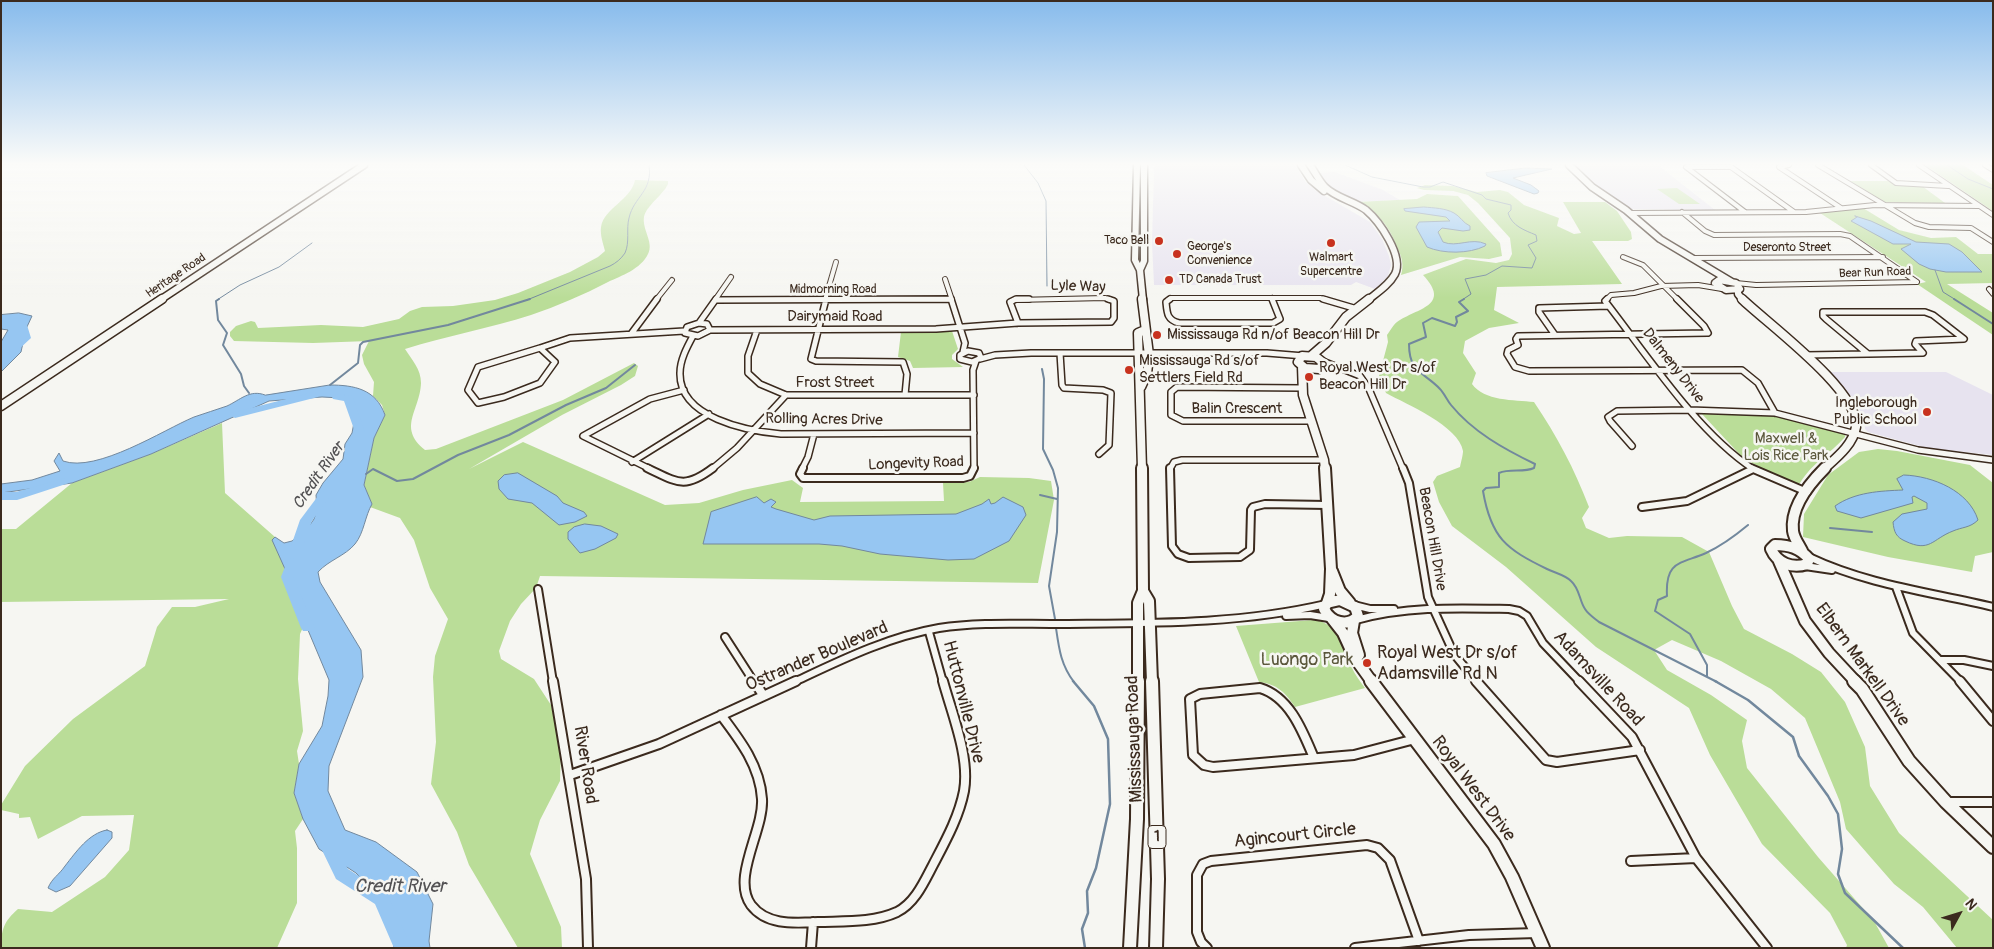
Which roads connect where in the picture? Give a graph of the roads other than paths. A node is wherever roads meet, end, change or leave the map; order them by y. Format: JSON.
{"nodes":[{"id":1,"x":297,"y":209,"type":"edge"},
{"id":2,"x":1136,"y":209,"type":"edge"},
{"id":3,"x":1144,"y":209,"type":"edge"},
{"id":4,"x":1360,"y":209,"type":"edge"},
{"id":5,"x":1363,"y":209,"type":"edge"},
{"id":6,"x":1626,"y":209,"type":"edge"},
{"id":7,"x":1741,"y":209,"type":"edge"},
{"id":8,"x":1790,"y":209,"type":"edge"},
{"id":9,"x":1826,"y":209,"type":"edge"},
{"id":10,"x":1891,"y":209,"type":"edge"},
{"id":11,"x":1630,"y":212,"type":"junction"},
{"id":12,"x":1682,"y":212,"type":"junction"},
{"id":13,"x":1745,"y":212,"type":"junction"},
{"id":14,"x":1794,"y":212,"type":"junction"},
{"id":15,"x":1367,"y":213,"type":"junction"},
{"id":16,"x":1993,"y":242,"type":"edge"},
{"id":17,"x":1623,"y":257,"type":"dead end"},
{"id":18,"x":1692,"y":258,"type":"junction"},
{"id":19,"x":1882,"y":258,"type":"junction"},
{"id":20,"x":836,"y":262,"type":"dead end"},
{"id":21,"x":1140,"y":270,"type":"junction"},
{"id":22,"x":1711,"y":270,"type":"junction"},
{"id":23,"x":731,"y":277,"type":"dead end"},
{"id":24,"x":945,"y":279,"type":"dead end"},
{"id":25,"x":672,"y":280,"type":"dead end"},
{"id":26,"x":1716,"y":281,"type":"junction"},
{"id":27,"x":1698,"y":285,"type":"junction"},
{"id":28,"x":1664,"y":286,"type":"junction"},
{"id":29,"x":1736,"y":286,"type":"junction"},
{"id":30,"x":1724,"y":289,"type":"junction"},
{"id":31,"x":1989,"y":289,"type":"dead end"},
{"id":32,"x":1993,"y":294,"type":"edge"},
{"id":33,"x":1272,"y":298,"type":"junction"},
{"id":34,"x":951,"y":299,"type":"junction"},
{"id":35,"x":716,"y":300,"type":"junction"},
{"id":36,"x":825,"y":300,"type":"junction"},
{"id":37,"x":1743,"y":300,"type":"junction"},
{"id":38,"x":1608,"y":306,"type":"junction"},
{"id":39,"x":1357,"y":309,"type":"junction"},
{"id":40,"x":699,"y":323,"type":"junction"},
{"id":41,"x":1018,"y":323,"type":"junction"},
{"id":42,"x":960,"y":327,"type":"junction"},
{"id":43,"x":817,"y":329,"type":"junction"},
{"id":44,"x":710,"y":330,"type":"junction"},
{"id":45,"x":757,"y":330,"type":"junction"},
{"id":46,"x":1145,"y":330,"type":"junction"},
{"id":47,"x":684,"y":331,"type":"junction"},
{"id":48,"x":631,"y":334,"type":"junction"},
{"id":49,"x":1632,"y":334,"type":"junction"},
{"id":50,"x":1555,"y":335,"type":"junction"},
{"id":51,"x":693,"y":336,"type":"junction"},
{"id":52,"x":964,"y":343,"type":"junction"},
{"id":53,"x":1326,"y":343,"type":"junction"},
{"id":54,"x":539,"y":347,"type":"junction"},
{"id":55,"x":973,"y":351,"type":"junction"},
{"id":56,"x":963,"y":352,"type":"junction"},
{"id":57,"x":1060,"y":353,"type":"junction"},
{"id":58,"x":1148,"y":353,"type":"junction"},
{"id":59,"x":1272,"y":353,"type":"junction"},
{"id":60,"x":1138,"y":354,"type":"junction"},
{"id":61,"x":1803,"y":355,"type":"junction"},
{"id":62,"x":1869,"y":355,"type":"junction"},
{"id":63,"x":1309,"y":356,"type":"junction"},
{"id":64,"x":978,"y":358,"type":"junction"},
{"id":65,"x":1324,"y":361,"type":"junction"},
{"id":66,"x":966,"y":362,"type":"junction"},
{"id":67,"x":1301,"y":365,"type":"junction"},
{"id":68,"x":1317,"y":369,"type":"junction"},
{"id":69,"x":974,"y":370,"type":"junction"},
{"id":70,"x":1658,"y":370,"type":"junction"},
{"id":71,"x":1350,"y":372,"type":"junction"},
{"id":72,"x":1304,"y":378,"type":"junction"},
{"id":73,"x":1141,"y":387,"type":"junction"},
{"id":74,"x":1302,"y":388,"type":"junction"},
{"id":75,"x":684,"y":390,"type":"junction"},
{"id":76,"x":786,"y":395,"type":"junction"},
{"id":77,"x":905,"y":395,"type":"junction"},
{"id":78,"x":974,"y":395,"type":"junction"},
{"id":79,"x":1,"y":406,"type":"edge"},
{"id":80,"x":1690,"y":410,"type":"junction"},
{"id":81,"x":1775,"y":413,"type":"junction"},
{"id":82,"x":709,"y":414,"type":"junction"},
{"id":83,"x":1311,"y":421,"type":"junction"},
{"id":84,"x":754,"y":431,"type":"junction"},
{"id":85,"x":974,"y":433,"type":"junction"},
{"id":86,"x":1855,"y":433,"type":"junction"},
{"id":87,"x":814,"y":434,"type":"junction"},
{"id":88,"x":1632,"y":446,"type":"dead end"},
{"id":89,"x":1099,"y":454,"type":"dead end"},
{"id":90,"x":1324,"y":460,"type":"junction"},
{"id":91,"x":1993,"y":460,"type":"edge"},
{"id":92,"x":632,"y":462,"type":"junction"},
{"id":93,"x":1753,"y":469,"type":"junction"},
{"id":94,"x":1807,"y":492,"type":"junction"},
{"id":95,"x":1327,"y":505,"type":"junction"},
{"id":96,"x":1642,"y":507,"type":"dead end"},
{"id":97,"x":1793,"y":531,"type":"junction"},
{"id":98,"x":1775,"y":545,"type":"junction"},
{"id":99,"x":1778,"y":559,"type":"junction"},
{"id":100,"x":1804,"y":560,"type":"junction"},
{"id":101,"x":1331,"y":569,"type":"junction"},
{"id":102,"x":1896,"y":587,"type":"junction"},
{"id":103,"x":1791,"y":588,"type":"junction"},
{"id":104,"x":538,"y":589,"type":"dead end"},
{"id":105,"x":1326,"y":603,"type":"junction"},
{"id":106,"x":1351,"y":604,"type":"junction"},
{"id":107,"x":1993,"y":607,"type":"edge"},
{"id":108,"x":1433,"y":608,"type":"junction"},
{"id":109,"x":1396,"y":610,"type":"junction"},
{"id":110,"x":1274,"y":615,"type":"junction"},
{"id":111,"x":1331,"y":619,"type":"junction"},
{"id":112,"x":1355,"y":621,"type":"junction"},
{"id":113,"x":1144,"y":622,"type":"junction"},
{"id":114,"x":928,"y":632,"type":"junction"},
{"id":115,"x":725,"y":637,"type":"dead end"},
{"id":116,"x":1358,"y":660,"type":"junction"},
{"id":117,"x":1940,"y":660,"type":"junction"},
{"id":118,"x":1993,"y":666,"type":"edge"},
{"id":119,"x":763,"y":695,"type":"junction"},
{"id":120,"x":721,"y":715,"type":"junction"},
{"id":121,"x":1993,"y":721,"type":"edge"},
{"id":122,"x":1414,"y":739,"type":"junction"},
{"id":123,"x":1640,"y":750,"type":"junction"},
{"id":124,"x":1314,"y":758,"type":"junction"},
{"id":125,"x":570,"y":775,"type":"junction"},
{"id":126,"x":1946,"y":802,"type":"junction"},
{"id":127,"x":1993,"y":802,"type":"edge"},
{"id":128,"x":1993,"y":847,"type":"edge"},
{"id":129,"x":1696,"y":858,"type":"junction"},
{"id":130,"x":1631,"y":861,"type":"dead end"},
{"id":131,"x":813,"y":922,"type":"junction"},
{"id":132,"x":1537,"y":933,"type":"junction"},
{"id":133,"x":1419,"y":941,"type":"junction"},
{"id":134,"x":588,"y":948,"type":"edge"},
{"id":135,"x":811,"y":948,"type":"edge"},
{"id":136,"x":1130,"y":948,"type":"edge"},
{"id":137,"x":1156,"y":948,"type":"edge"},
{"id":138,"x":1207,"y":948,"type":"edge"},
{"id":139,"x":1354,"y":948,"type":"edge"},
{"id":140,"x":1543,"y":948,"type":"edge"},
{"id":141,"x":1768,"y":948,"type":"edge"}],
"edges":[{"from":1,"to":79,"type":"street","name":"Heritage Road"},
{"from":2,"to":21,"type":"street","name":"Mississauga Road","number":"1"},
{"from":3,"to":21,"type":"street","name":"Mississauga Road","number":"1"},
{"from":4,"to":15,"type":"street"},
{"from":5,"to":15,"type":"street"},
{"from":6,"to":11,"type":"street"},
{"from":7,"to":13,"type":"street"},
{"from":8,"to":14,"type":"street"},
{"from":9,"to":14,"type":"street"},
{"from":10,"to":16,"type":"street"},
{"from":11,"to":12,"type":"street"},
{"from":11,"to":18,"type":"street"},
{"from":12,"to":13,"type":"street"},
{"from":12,"to":19,"type":"street","name":"Bear Run Road"},
{"from":13,"to":14,"type":"street"},
{"from":15,"to":39,"type":"street"},
{"from":17,"to":28,"type":"street"},
{"from":18,"to":19,"type":"street","name":"Deseronto Street"},
{"from":18,"to":22,"type":"street"},
{"from":19,"to":29,"type":"street","name":"Bear Run Road"},
{"from":20,"to":36,"type":"street"},
{"from":21,"to":46,"type":"street","name":"Mississauga Road","number":"1"},
{"from":22,"to":26,"type":"street"},
{"from":22,"to":29,"type":"street"},
{"from":23,"to":35,"type":"street"},
{"from":24,"to":34,"type":"street"},
{"from":25,"to":48,"type":"street"},
{"from":26,"to":27,"type":"street"},
{"from":26,"to":29,"type":"street"},
{"from":26,"to":30,"type":"street"},
{"from":27,"to":28,"type":"street"},
{"from":27,"to":30,"type":"street"},
{"from":28,"to":38,"type":"street"},
{"from":28,"to":49,"type":"street"},
{"from":29,"to":30,"type":"street"},
{"from":29,"to":37,"type":"street"},
{"from":30,"to":37,"type":"street"},
{"from":31,"to":32,"type":"street"},
{"from":33,"to":33,"type":"street"},
{"from":33,"to":39,"type":"street"},
{"from":34,"to":36,"type":"street","name":"Midmorning Road"},
{"from":34,"to":42,"type":"street"},
{"from":35,"to":36,"type":"street","name":"Midmorning Road"},
{"from":35,"to":40,"type":"street"},
{"from":36,"to":43,"type":"street"},
{"from":37,"to":61,"type":"street"},
{"from":38,"to":49,"type":"street","name":"Dalmeny Drive"},
{"from":38,"to":50,"type":"street"},
{"from":39,"to":53,"type":"street"},
{"from":40,"to":44,"type":"street"},
{"from":40,"to":47,"type":"street"},
{"from":41,"to":41,"type":"street","name":"Lyle Way"},
{"from":41,"to":42,"type":"street","name":"Lyle Way"},
{"from":42,"to":43,"type":"street","name":"Dairymaid Road"},
{"from":42,"to":52,"type":"street"},
{"from":43,"to":45,"type":"street","name":"Dairymaid Road"},
{"from":43,"to":77,"type":"street"},
{"from":44,"to":45,"type":"street","name":"Dairymaid Road"},
{"from":44,"to":51,"type":"street"},
{"from":45,"to":76,"type":"street","name":"Frost Street"},
{"from":46,"to":58,"type":"street","name":"Mississauga Road","number":"1"},
{"from":46,"to":60,"type":"street","name":"Mississauga Road","number":"1"},
{"from":47,"to":48,"type":"street"},
{"from":47,"to":51,"type":"street"},
{"from":48,"to":54,"type":"street"},
{"from":49,"to":50,"type":"street"},
{"from":49,"to":70,"type":"street","name":"Dalmeny Drive"},
{"from":50,"to":70,"type":"street"},
{"from":51,"to":75,"type":"street"},
{"from":52,"to":55,"type":"street"},
{"from":52,"to":56,"type":"street"},
{"from":53,"to":63,"type":"street"},
{"from":53,"to":65,"type":"street"},
{"from":54,"to":54,"type":"street"},
{"from":55,"to":56,"type":"street"},
{"from":55,"to":64,"type":"street"},
{"from":56,"to":66,"type":"street"},
{"from":57,"to":60,"type":"street"},
{"from":57,"to":64,"type":"street"},
{"from":57,"to":89,"type":"street"},
{"from":58,"to":59,"type":"street"},
{"from":58,"to":60,"type":"street"},
{"from":58,"to":73,"type":"street","name":"Mississauga Road","number":"1"},
{"from":59,"to":63,"type":"street"},
{"from":59,"to":67,"type":"street"},
{"from":60,"to":73,"type":"street","name":"Mississauga Road","number":"1"},
{"from":61,"to":62,"type":"street"},
{"from":61,"to":86,"type":"street"},
{"from":62,"to":62,"type":"street"},
{"from":63,"to":65,"type":"street"},
{"from":63,"to":67,"type":"street"},
{"from":64,"to":66,"type":"street"},
{"from":64,"to":69,"type":"street","name":"Longevity Road"},
{"from":65,"to":68,"type":"street"},
{"from":65,"to":71,"type":"street","name":"Beacon Hill Drive"},
{"from":66,"to":69,"type":"street"},
{"from":67,"to":68,"type":"street"},
{"from":67,"to":72,"type":"street"},
{"from":68,"to":71,"type":"street"},
{"from":68,"to":72,"type":"street"},
{"from":69,"to":78,"type":"street","name":"Longevity Road"},
{"from":70,"to":80,"type":"street","name":"Dalmeny Drive"},
{"from":70,"to":81,"type":"street"},
{"from":71,"to":108,"type":"street","name":"Beacon Hill Drive"},
{"from":72,"to":74,"type":"street"},
{"from":73,"to":113,"type":"street","name":"Mississauga Road","number":"1"},
{"from":74,"to":83,"type":"street"},
{"from":74,"to":83,"type":"street","name":"Balin Crescent"},
{"from":75,"to":82,"type":"street","name":"Rolling Acres Drive"},
{"from":75,"to":92,"type":"street"},
{"from":76,"to":77,"type":"street","name":"Frost Street"},
{"from":76,"to":84,"type":"street"},
{"from":77,"to":78,"type":"street","name":"Frost Street"},
{"from":78,"to":85,"type":"street","name":"Longevity Road"},
{"from":80,"to":81,"type":"street"},
{"from":80,"to":88,"type":"street"},
{"from":80,"to":93,"type":"street","name":"Dalmeny Drive"},
{"from":81,"to":86,"type":"street"},
{"from":82,"to":84,"type":"street","name":"Rolling Acres Drive"},
{"from":82,"to":92,"type":"street"},
{"from":83,"to":90,"type":"street"},
{"from":84,"to":87,"type":"street","name":"Rolling Acres Drive"},
{"from":84,"to":92,"type":"street"},
{"from":85,"to":87,"type":"street","name":"Rolling Acres Drive"},
{"from":85,"to":87,"type":"street","name":"Longevity Road"},
{"from":86,"to":91,"type":"street"},
{"from":86,"to":94,"type":"street"},
{"from":90,"to":95,"type":"street"},
{"from":90,"to":95,"type":"street"},
{"from":93,"to":94,"type":"street","name":"Dalmeny Drive"},
{"from":93,"to":96,"type":"street"},
{"from":94,"to":97,"type":"street"},
{"from":95,"to":101,"type":"street"},
{"from":97,"to":98,"type":"street"},
{"from":97,"to":100,"type":"street"},
{"from":98,"to":99,"type":"street","name":"Elbern Markell Drive"},
{"from":98,"to":100,"type":"street"},
{"from":99,"to":100,"type":"street"},
{"from":99,"to":103,"type":"street","name":"Elbern Markell Drive"},
{"from":100,"to":102,"type":"street"},
{"from":100,"to":103,"type":"street"},
{"from":101,"to":105,"type":"street"},
{"from":101,"to":106,"type":"street"},
{"from":102,"to":107,"type":"street"},
{"from":102,"to":117,"type":"street"},
{"from":103,"to":126,"type":"street","name":"Elbern Markell Drive"},
{"from":104,"to":125,"type":"street","name":"River Road"},
{"from":105,"to":106,"type":"street"},
{"from":105,"to":110,"type":"street"},
{"from":105,"to":111,"type":"street"},
{"from":106,"to":109,"type":"street","name":"Adamsville Road"},
{"from":106,"to":112,"type":"street"},
{"from":108,"to":109,"type":"street","name":"Adamsville Road"},
{"from":108,"to":123,"type":"street","name":"Adamsville Road"},
{"from":108,"to":123,"type":"street","name":"Beacon Hill Drive"},
{"from":109,"to":112,"type":"street","name":"Adamsville Road"},
{"from":110,"to":111,"type":"street"},
{"from":110,"to":113,"type":"street"},
{"from":111,"to":112,"type":"street"},
{"from":111,"to":116,"type":"street","name":"Royal West Drive"},
{"from":112,"to":116,"type":"street","name":"Royal West Drive"},
{"from":113,"to":114,"type":"street","name":"Ostrander Boulevard"},
{"from":113,"to":136,"type":"street","name":"Mississauga Road","number":"1"},
{"from":113,"to":137,"type":"street","name":"Mississauga Road","number":"1"},
{"from":114,"to":119,"type":"street","name":"Ostrander Boulevard"},
{"from":114,"to":131,"type":"street","name":"Huttonville Drive"},
{"from":115,"to":119,"type":"street"},
{"from":116,"to":122,"type":"street","name":"Royal West Drive"},
{"from":117,"to":118,"type":"street"},
{"from":117,"to":121,"type":"street"},
{"from":119,"to":120,"type":"street","name":"Ostrander Boulevard"},
{"from":120,"to":125,"type":"street","name":"Ostrander Boulevard"},
{"from":120,"to":131,"type":"street","name":"Huttonville Drive"},
{"from":122,"to":124,"type":"street"},
{"from":122,"to":132,"type":"street","name":"Royal West Drive"},
{"from":123,"to":129,"type":"street","name":"Adamsville Road"},
{"from":124,"to":124,"type":"street"},
{"from":125,"to":134,"type":"street","name":"River Road"},
{"from":126,"to":127,"type":"street"},
{"from":126,"to":128,"type":"street","name":"Elbern Markell Drive"},
{"from":129,"to":130,"type":"street"},
{"from":129,"to":141,"type":"street","name":"Adamsville Road"},
{"from":131,"to":135,"type":"street"},
{"from":132,"to":133,"type":"street"},
{"from":132,"to":140,"type":"street","name":"Royal West Drive"},
{"from":133,"to":138,"type":"street","name":"Agincourt Circle"},
{"from":133,"to":139,"type":"street"}]}
